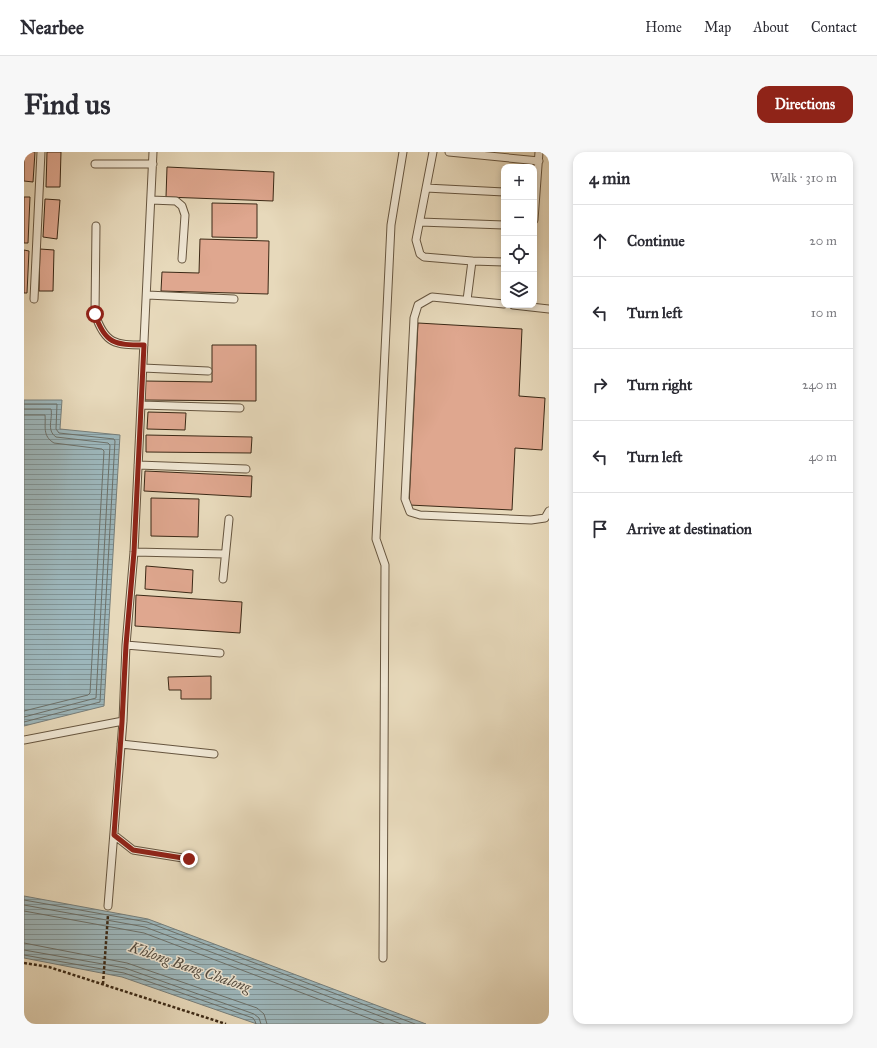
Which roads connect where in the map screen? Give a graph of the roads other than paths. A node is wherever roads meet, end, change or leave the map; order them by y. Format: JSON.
{"nodes":[{"id":1,"x":41,"y":152,"type":"edge"},
{"id":2,"x":153,"y":152,"type":"edge"},
{"id":3,"x":403,"y":152,"type":"edge"},
{"id":4,"x":433,"y":152,"type":"edge"},
{"id":5,"x":449,"y":152,"type":"edge"},
{"id":6,"x":539,"y":152,"type":"edge"},
{"id":7,"x":538,"y":161,"type":"junction"},
{"id":8,"x":95,"y":164,"type":"dead end"},
{"id":9,"x":153,"y":164,"type":"junction"},
{"id":10,"x":537,"y":172,"type":"edge"},
{"id":11,"x":426,"y":188,"type":"junction"},
{"id":12,"x":501,"y":192,"type":"edge"},
{"id":13,"x":151,"y":200,"type":"junction"},
{"id":14,"x":420,"y":222,"type":"junction"},
{"id":15,"x":501,"y":225,"type":"edge"},
{"id":16,"x":96,"y":226,"type":"dead end"},
{"id":17,"x":182,"y":259,"type":"dead end"},
{"id":18,"x":472,"y":261,"type":"junction"},
{"id":19,"x":501,"y":262,"type":"edge"},
{"id":20,"x":146,"y":295,"type":"junction"},
{"id":21,"x":34,"y":298,"type":"dead end"},
{"id":22,"x":234,"y":299,"type":"dead end"},
{"id":23,"x":467,"y":300,"type":"junction"},
{"id":24,"x":501,"y":304,"type":"edge"},
{"id":25,"x":537,"y":308,"type":"edge"},
{"id":26,"x":549,"y":309,"type":"edge"},
{"id":27,"x":144,"y":345,"type":"junction"},
{"id":28,"x":143,"y":368,"type":"junction"},
{"id":29,"x":208,"y":371,"type":"dead end"},
{"id":30,"x":141,"y":406,"type":"junction"},
{"id":31,"x":240,"y":408,"type":"dead end"},
{"id":32,"x":138,"y":466,"type":"junction"},
{"id":33,"x":246,"y":469,"type":"dead end"},
{"id":34,"x":549,"y":511,"type":"edge"},
{"id":35,"x":229,"y":519,"type":"dead end"},
{"id":36,"x":134,"y":552,"type":"junction"},
{"id":37,"x":225,"y":554,"type":"junction"},
{"id":38,"x":223,"y":579,"type":"dead end"},
{"id":39,"x":126,"y":645,"type":"junction"},
{"id":40,"x":220,"y":653,"type":"dead end"},
{"id":41,"x":122,"y":722,"type":"junction"},
{"id":42,"x":24,"y":740,"type":"edge"},
{"id":43,"x":121,"y":744,"type":"junction"},
{"id":44,"x":214,"y":754,"type":"dead end"},
{"id":45,"x":114,"y":835,"type":"junction"},
{"id":46,"x":189,"y":859,"type":"dead end"},
{"id":47,"x":108,"y":906,"type":"road end"},
{"id":48,"x":383,"y":958,"type":"dead end"}],
"edges":[{"from":1,"to":21,"type":"lane"},
{"from":2,"to":9,"type":"lane"},
{"from":3,"to":48,"type":"lane"},
{"from":4,"to":11,"type":"lane"},
{"from":5,"to":7,"type":"lane"},
{"from":6,"to":7,"type":"lane"},
{"from":7,"to":10,"type":"lane"},
{"from":8,"to":9,"type":"lane"},
{"from":9,"to":13,"type":"lane"},
{"from":11,"to":12,"type":"lane"},
{"from":11,"to":14,"type":"lane"},
{"from":13,"to":17,"type":"lane"},
{"from":13,"to":20,"type":"lane"},
{"from":14,"to":15,"type":"lane"},
{"from":14,"to":18,"type":"lane"},
{"from":16,"to":27,"type":"lane"},
{"from":18,"to":19,"type":"lane"},
{"from":18,"to":23,"type":"lane"},
{"from":20,"to":22,"type":"lane"},
{"from":20,"to":27,"type":"lane"},
{"from":23,"to":24,"type":"lane"},
{"from":23,"to":34,"type":"lane"},
{"from":25,"to":26,"type":"lane"},
{"from":27,"to":28,"type":"lane"},
{"from":28,"to":29,"type":"lane"},
{"from":28,"to":30,"type":"lane"},
{"from":30,"to":31,"type":"lane"},
{"from":30,"to":32,"type":"lane"},
{"from":32,"to":33,"type":"lane"},
{"from":32,"to":36,"type":"lane"},
{"from":35,"to":37,"type":"lane"},
{"from":36,"to":37,"type":"lane"},
{"from":36,"to":39,"type":"lane"},
{"from":37,"to":38,"type":"lane"},
{"from":39,"to":40,"type":"lane"},
{"from":39,"to":41,"type":"lane"},
{"from":41,"to":42,"type":"lane"},
{"from":41,"to":43,"type":"lane"},
{"from":43,"to":44,"type":"lane"},
{"from":43,"to":45,"type":"lane"},
{"from":45,"to":46,"type":"lane"},
{"from":45,"to":47,"type":"lane"}]}
